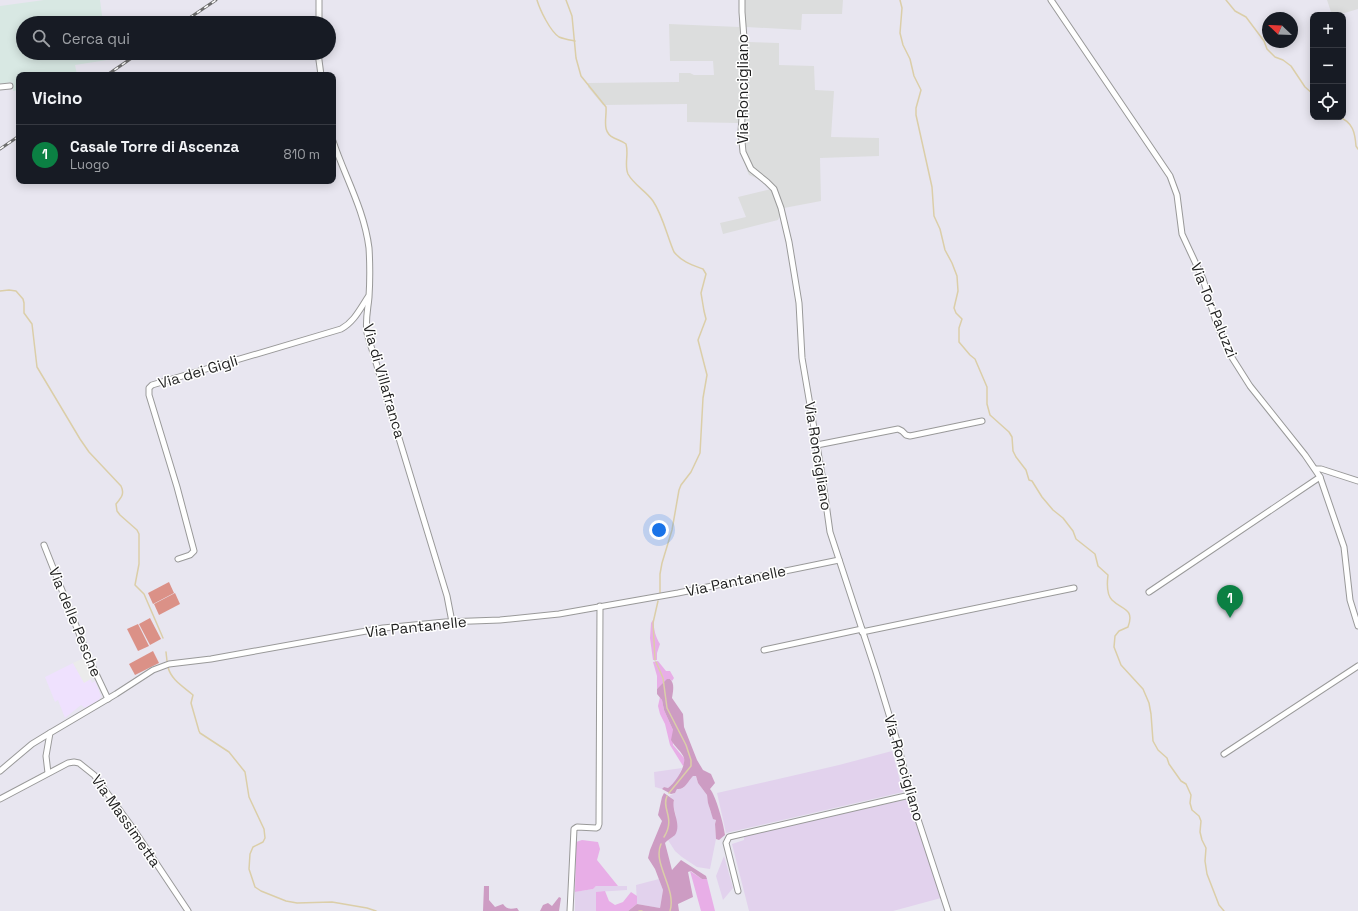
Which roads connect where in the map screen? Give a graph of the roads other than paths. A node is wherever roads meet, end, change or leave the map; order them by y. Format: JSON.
{"nodes":[{"id":1,"x":319,"y":0,"type":"edge"},
{"id":2,"x":742,"y":0,"type":"edge"},
{"id":3,"x":1051,"y":0,"type":"edge"},
{"id":4,"x":319,"y":16,"type":"edge"},
{"id":5,"x":319,"y":60,"type":"edge"},
{"id":6,"x":321,"y":72,"type":"edge"},
{"id":7,"x":10,"y":86,"type":"dead end"},
{"id":8,"x":0,"y":87,"type":"edge"},
{"id":9,"x":336,"y":149,"type":"edge"},
{"id":10,"x":369,"y":296,"type":"junction"},
{"id":11,"x":982,"y":420,"type":"dead end"},
{"id":12,"x":817,"y":445,"type":"junction"},
{"id":13,"x":1316,"y":469,"type":"junction"},
{"id":14,"x":1320,"y":477,"type":"junction"},
{"id":15,"x":1358,"y":481,"type":"edge"},
{"id":16,"x":44,"y":545,"type":"dead end"},
{"id":17,"x":178,"y":559,"type":"dead end"},
{"id":18,"x":838,"y":560,"type":"junction"},
{"id":19,"x":1074,"y":588,"type":"dead end"},
{"id":20,"x":1149,"y":592,"type":"dead end"},
{"id":21,"x":600,"y":606,"type":"junction"},
{"id":22,"x":452,"y":622,"type":"junction"},
{"id":23,"x":1358,"y":626,"type":"edge"},
{"id":24,"x":862,"y":630,"type":"junction"},
{"id":25,"x":764,"y":650,"type":"dead end"},
{"id":26,"x":1358,"y":666,"type":"edge"},
{"id":27,"x":108,"y":699,"type":"junction"},
{"id":28,"x":50,"y":733,"type":"junction"},
{"id":29,"x":1224,"y":754,"type":"dead end"},
{"id":30,"x":0,"y":771,"type":"edge"},
{"id":31,"x":48,"y":773,"type":"junction"},
{"id":32,"x":910,"y":795,"type":"junction"},
{"id":33,"x":0,"y":799,"type":"edge"},
{"id":34,"x":738,"y":891,"type":"dead end"},
{"id":35,"x":188,"y":911,"type":"edge"},
{"id":36,"x":570,"y":911,"type":"edge"},
{"id":37,"x":948,"y":911,"type":"edge"}],
"edges":[{"from":1,"to":4,"type":"street"},
{"from":2,"to":12,"type":"street","name":"Via Roncigliano"},
{"from":3,"to":13,"type":"street","name":"Via Tor Paluzzi"},
{"from":5,"to":6,"type":"street"},
{"from":7,"to":8,"type":"street"},
{"from":9,"to":10,"type":"street","name":"Via di Villafranca"},
{"from":10,"to":17,"type":"street","name":"Via dei Gigli"},
{"from":10,"to":22,"type":"street","name":"Via di Villafranca"},
{"from":11,"to":12,"type":"street"},
{"from":12,"to":18,"type":"street","name":"Via Roncigliano"},
{"from":13,"to":14,"type":"street","name":"Via Tor Paluzzi"},
{"from":13,"to":15,"type":"street"},
{"from":14,"to":20,"type":"street"},
{"from":14,"to":23,"type":"street","name":"Via Tor Paluzzi"},
{"from":16,"to":27,"type":"street","name":"Via delle Pesche"},
{"from":18,"to":21,"type":"street","name":"Via Pantanelle"},
{"from":18,"to":24,"type":"street","name":"Via Roncigliano"},
{"from":19,"to":24,"type":"street"},
{"from":21,"to":22,"type":"street","name":"Via Pantanelle"},
{"from":21,"to":36,"type":"street"},
{"from":22,"to":27,"type":"street","name":"Via Pantanelle"},
{"from":24,"to":25,"type":"street"},
{"from":24,"to":32,"type":"street","name":"Via Roncigliano"},
{"from":26,"to":29,"type":"street"},
{"from":27,"to":28,"type":"street","name":"Via Pantanelle"},
{"from":28,"to":30,"type":"street","name":"Via Pantanelle"},
{"from":28,"to":31,"type":"street"},
{"from":31,"to":33,"type":"street"},
{"from":31,"to":35,"type":"street","name":"Via Massimetta"},
{"from":32,"to":34,"type":"street"},
{"from":32,"to":37,"type":"street","name":"Via Roncigliano"}]}
